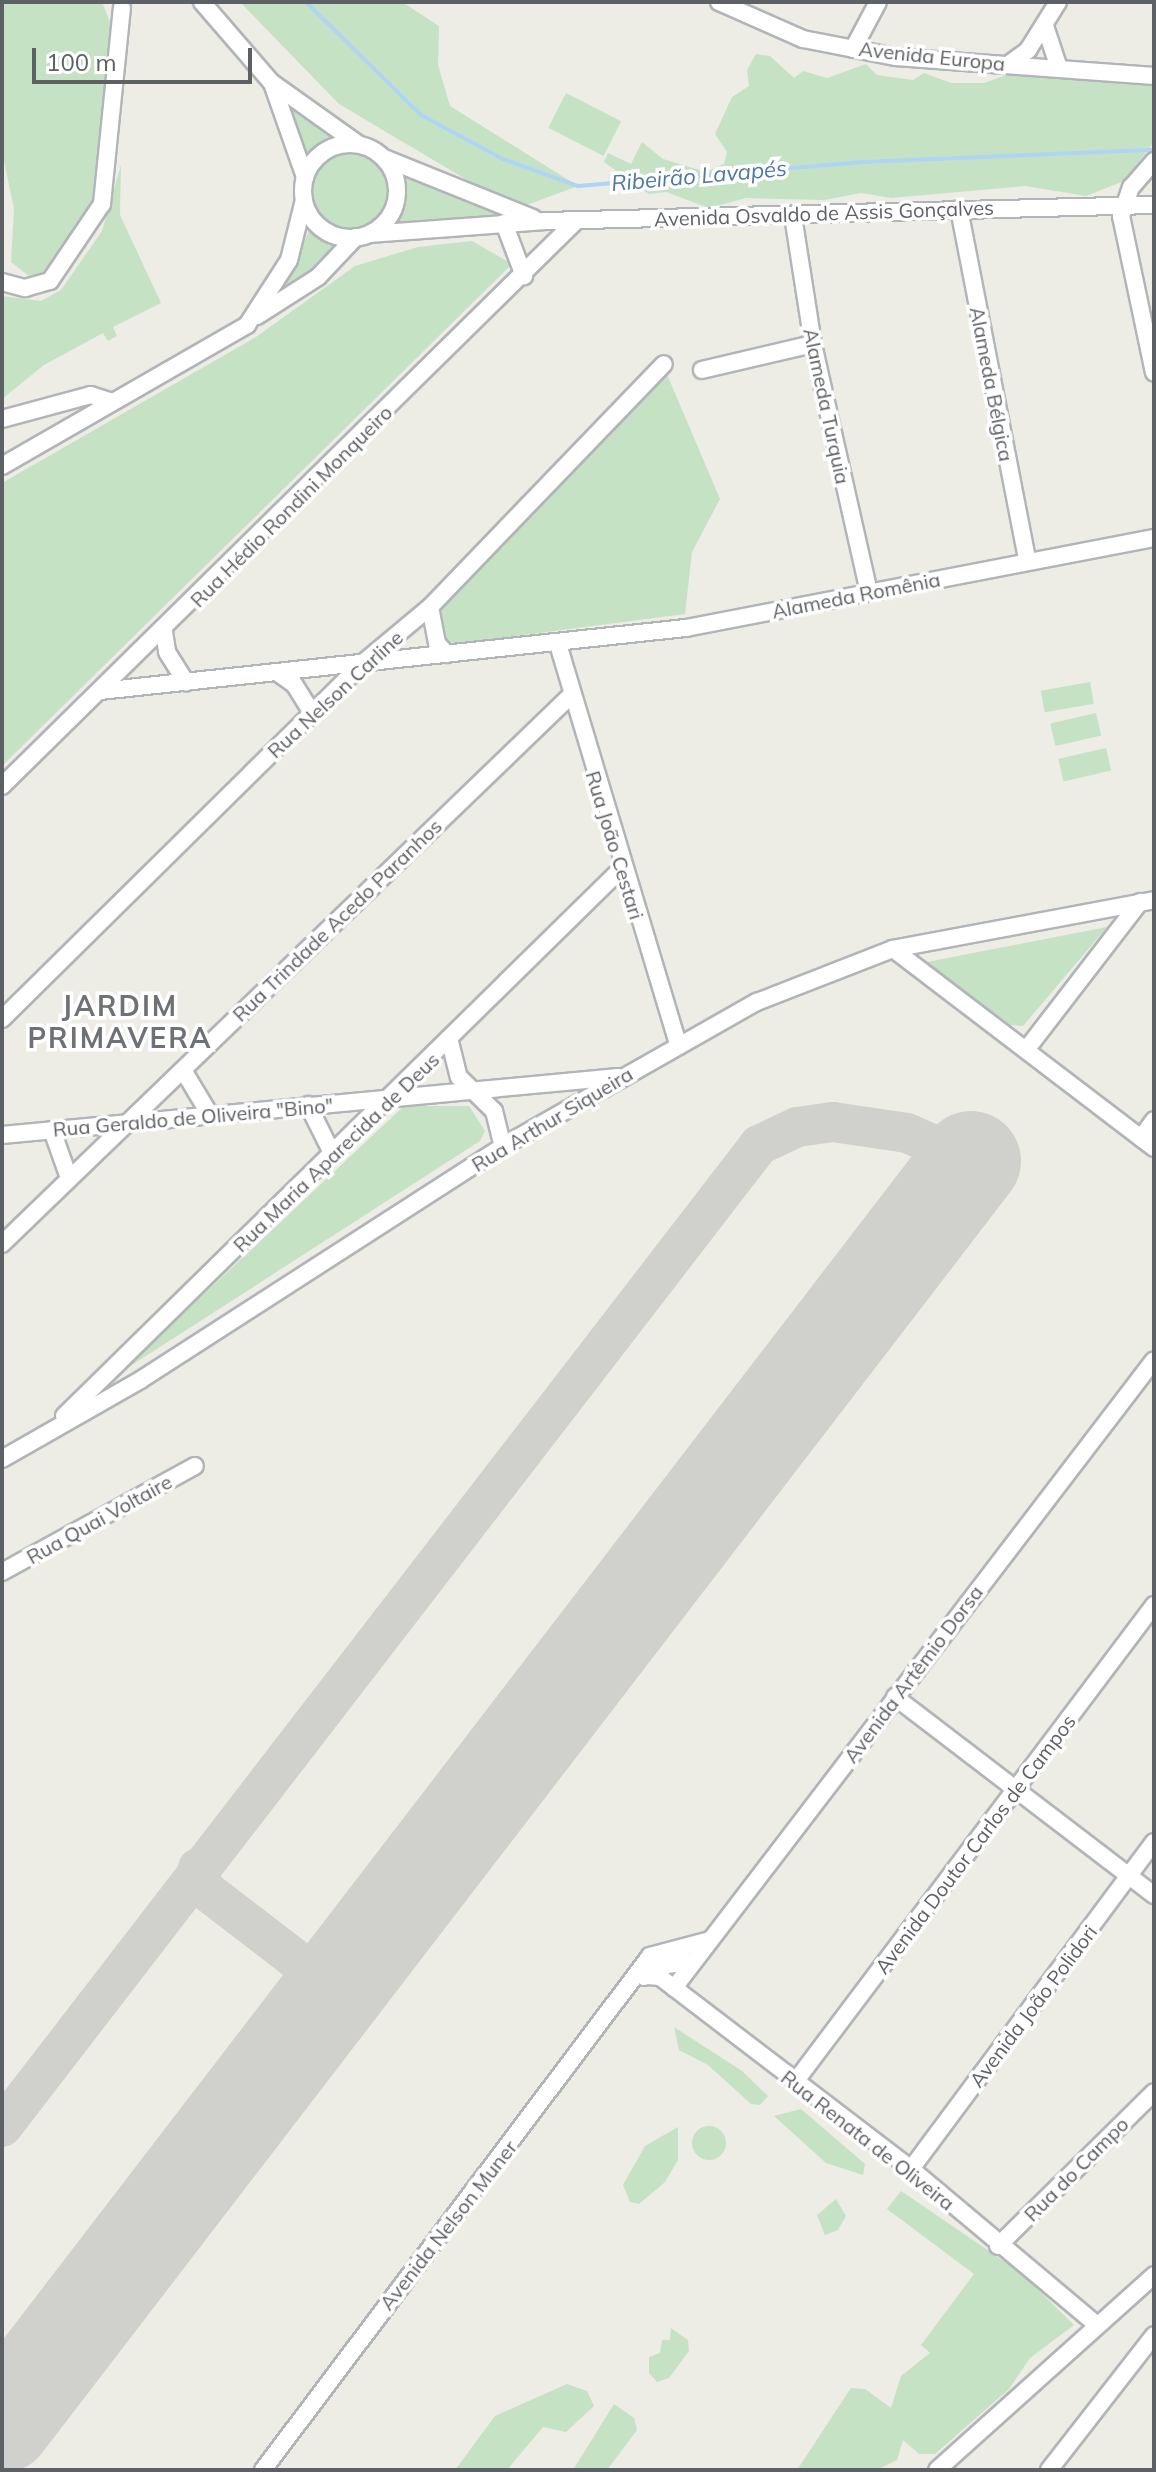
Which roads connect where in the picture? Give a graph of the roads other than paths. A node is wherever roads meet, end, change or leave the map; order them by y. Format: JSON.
{"nodes":[{"id":1,"x":202,"y":2,"type":"edge"},
{"id":2,"x":719,"y":2,"type":"edge"},
{"id":3,"x":878,"y":2,"type":"edge"},
{"id":4,"x":1058,"y":2,"type":"edge"},
{"id":5,"x":122,"y":8,"type":"dead end"},
{"id":6,"x":1045,"y":26,"type":"junction"},
{"id":7,"x":853,"y":49,"type":"junction"},
{"id":8,"x":1009,"y":64,"type":"junction"},
{"id":9,"x":1059,"y":68,"type":"junction"},
{"id":10,"x":1153,"y":77,"type":"edge"},
{"id":11,"x":271,"y":82,"type":"junction"},
{"id":12,"x":359,"y":145,"type":"junction"},
{"id":13,"x":382,"y":157,"type":"junction"},
{"id":14,"x":1150,"y":170,"type":"edge"},
{"id":15,"x":305,"y":177,"type":"junction"},
{"id":16,"x":304,"y":200,"type":"junction"},
{"id":17,"x":1124,"y":202,"type":"junction"},
{"id":18,"x":1151,"y":203,"type":"edge"},
{"id":19,"x":959,"y":209,"type":"junction"},
{"id":20,"x":793,"y":216,"type":"junction"},
{"id":21,"x":546,"y":221,"type":"junction"},
{"id":22,"x":576,"y":221,"type":"junction"},
{"id":23,"x":504,"y":223,"type":"junction"},
{"id":24,"x":363,"y":235,"type":"junction"},
{"id":25,"x":1127,"y":235,"type":"junction"},
{"id":26,"x":524,"y":276,"type":"junction"},
{"id":27,"x":2,"y":282,"type":"edge"},
{"id":28,"x":256,"y":317,"type":"junction"},
{"id":29,"x":813,"y":344,"type":"junction"},
{"id":30,"x":664,"y":364,"type":"dead end"},
{"id":31,"x":702,"y":370,"type":"dead end"},
{"id":32,"x":1154,"y":373,"type":"edge"},
{"id":33,"x":112,"y":402,"type":"junction"},
{"id":34,"x":34,"y":411,"type":"junction"},
{"id":35,"x":2,"y":419,"type":"edge"},
{"id":36,"x":57,"y":434,"type":"junction"},
{"id":37,"x":2,"y":466,"type":"edge"},
{"id":38,"x":1154,"y":538,"type":"edge"},
{"id":39,"x":1027,"y":560,"type":"junction"},
{"id":40,"x":869,"y":593,"type":"junction"},
{"id":41,"x":430,"y":607,"type":"junction"},
{"id":42,"x":164,"y":632,"type":"junction"},
{"id":43,"x":558,"y":644,"type":"junction"},
{"id":44,"x":447,"y":654,"type":"junction"},
{"id":45,"x":363,"y":663,"type":"junction"},
{"id":46,"x":278,"y":673,"type":"junction"},
{"id":47,"x":186,"y":682,"type":"junction"},
{"id":48,"x":100,"y":691,"type":"junction"},
{"id":49,"x":570,"y":696,"type":"junction"},
{"id":50,"x":312,"y":713,"type":"junction"},
{"id":51,"x":2,"y":786,"type":"edge"},
{"id":52,"x":622,"y":868,"type":"junction"},
{"id":53,"x":1147,"y":901,"type":"edge"},
{"id":54,"x":893,"y":949,"type":"junction"},
{"id":55,"x":2,"y":1019,"type":"edge"},
{"id":56,"x":450,"y":1042,"type":"junction"},
{"id":57,"x":678,"y":1044,"type":"junction"},
{"id":58,"x":1026,"y":1050,"type":"junction"},
{"id":59,"x":183,"y":1070,"type":"junction"},
{"id":60,"x":623,"y":1077,"type":"junction"},
{"id":61,"x":468,"y":1088,"type":"junction"},
{"id":62,"x":389,"y":1099,"type":"junction"},
{"id":63,"x":308,"y":1105,"type":"junction"},
{"id":64,"x":210,"y":1115,"type":"junction"},
{"id":65,"x":131,"y":1120,"type":"junction"},
{"id":66,"x":1154,"y":1120,"type":"edge"},
{"id":67,"x":52,"y":1130,"type":"junction"},
{"id":68,"x":2,"y":1135,"type":"edge"},
{"id":69,"x":1148,"y":1143,"type":"edge"},
{"id":70,"x":503,"y":1146,"type":"junction"},
{"id":71,"x":333,"y":1155,"type":"junction"},
{"id":72,"x":69,"y":1178,"type":"junction"},
{"id":73,"x":2,"y":1244,"type":"edge"},
{"id":74,"x":1154,"y":1360,"type":"edge"},
{"id":75,"x":48,"y":1432,"type":"junction"},
{"id":76,"x":2,"y":1459,"type":"edge"},
{"id":77,"x":195,"y":1466,"type":"dead end"},
{"id":78,"x":2,"y":1572,"type":"edge"},
{"id":79,"x":1154,"y":1605,"type":"edge"},
{"id":80,"x":895,"y":1697,"type":"junction"},
{"id":81,"x":1019,"y":1786,"type":"junction"},
{"id":82,"x":1154,"y":1842,"type":"edge"},
{"id":83,"x":1131,"y":1874,"type":"junction"},
{"id":84,"x":1154,"y":1895,"type":"edge"},
{"id":85,"x":710,"y":1940,"type":"junction"},
{"id":86,"x":694,"y":1961,"type":"junction"},
{"id":87,"x":641,"y":1978,"type":"junction"},
{"id":88,"x":674,"y":1988,"type":"junction"},
{"id":89,"x":795,"y":2082,"type":"junction"},
{"id":90,"x":1154,"y":2092,"type":"edge"},
{"id":91,"x":911,"y":2169,"type":"junction"},
{"id":92,"x":998,"y":2246,"type":"junction"},
{"id":93,"x":1154,"y":2275,"type":"edge"},
{"id":94,"x":1097,"y":2325,"type":"junction"},
{"id":95,"x":1154,"y":2335,"type":"edge"},
{"id":96,"x":263,"y":2470,"type":"edge"},
{"id":97,"x":937,"y":2470,"type":"edge"},
{"id":98,"x":1049,"y":2470,"type":"edge"}],
"edges":[{"from":1,"to":11,"type":"street"},
{"from":2,"to":7,"type":"street","name":"Avenida Europa"},
{"from":3,"to":7,"type":"street"},
{"from":4,"to":6,"type":"street"},
{"from":5,"to":27,"type":"street"},
{"from":6,"to":8,"type":"street"},
{"from":6,"to":9,"type":"street"},
{"from":7,"to":8,"type":"street","name":"Avenida Europa"},
{"from":8,"to":9,"type":"street","name":"Avenida Europa"},
{"from":9,"to":10,"type":"street","name":"Avenida Europa"},
{"from":11,"to":12,"type":"street"},
{"from":11,"to":15,"type":"street"},
{"from":12,"to":13,"type":"street"},
{"from":12,"to":15,"type":"street"},
{"from":13,"to":21,"type":"street","name":"Avenida Osvaldo de Assis Gonçalves"},
{"from":13,"to":24,"type":"street"},
{"from":14,"to":17,"type":"street"},
{"from":15,"to":16,"type":"street"},
{"from":16,"to":24,"type":"street"},
{"from":16,"to":28,"type":"street"},
{"from":17,"to":18,"type":"street","name":"Avenida Osvaldo de Assis Gonçalves"},
{"from":17,"to":19,"type":"street","name":"Avenida Osvaldo de Assis Gonçalves"},
{"from":17,"to":25,"type":"street"},
{"from":18,"to":25,"type":"street"},
{"from":19,"to":20,"type":"street","name":"Avenida Osvaldo de Assis Gonçalves"},
{"from":19,"to":39,"type":"street","name":"Alameda Bélgica"},
{"from":20,"to":22,"type":"street","name":"Avenida Osvaldo de Assis Gonçalves"},
{"from":20,"to":29,"type":"street","name":"Alameda Turquia"},
{"from":21,"to":22,"type":"street","name":"Avenida Osvaldo de Assis Gonçalves"},
{"from":21,"to":23,"type":"street","name":"Avenida Osvaldo de Assis Gonçalves"},
{"from":22,"to":26,"type":"street","name":"Rua Hédio Rondini Monqueiro"},
{"from":23,"to":24,"type":"street","name":"Avenida Osvaldo de Assis Gonçalves"},
{"from":23,"to":26,"type":"street"},
{"from":24,"to":28,"type":"street"},
{"from":25,"to":32,"type":"street"},
{"from":26,"to":42,"type":"street","name":"Rua Hédio Rondini Monqueiro"},
{"from":28,"to":33,"type":"street"},
{"from":29,"to":31,"type":"street"},
{"from":29,"to":40,"type":"street","name":"Alameda Turquia"},
{"from":30,"to":41,"type":"street","name":"Rua Nelson Carline"},
{"from":33,"to":34,"type":"street"},
{"from":33,"to":36,"type":"street"},
{"from":34,"to":35,"type":"street"},
{"from":34,"to":36,"type":"street"},
{"from":36,"to":37,"type":"street"},
{"from":38,"to":39,"type":"street","name":"Alameda Romênia"},
{"from":39,"to":40,"type":"street","name":"Alameda Romênia"},
{"from":40,"to":43,"type":"street","name":"Alameda Romênia"},
{"from":41,"to":44,"type":"street"},
{"from":41,"to":45,"type":"street","name":"Rua Nelson Carline"},
{"from":42,"to":47,"type":"street"},
{"from":42,"to":48,"type":"street","name":"Rua Hédio Rondini Monqueiro"},
{"from":43,"to":44,"type":"street","name":"Alameda Romênia"},
{"from":43,"to":49,"type":"street","name":"Rua João Cestari"},
{"from":44,"to":45,"type":"street","name":"Alameda Romênia"},
{"from":45,"to":46,"type":"street","name":"Alameda Romênia"},
{"from":45,"to":50,"type":"street","name":"Rua Nelson Carline"},
{"from":46,"to":47,"type":"street","name":"Alameda Romênia"},
{"from":46,"to":50,"type":"street"},
{"from":47,"to":48,"type":"street","name":"Alameda Romênia"},
{"from":48,"to":51,"type":"street","name":"Rua Hédio Rondini Monqueiro"},
{"from":49,"to":52,"type":"street","name":"Rua João Cestari"},
{"from":49,"to":59,"type":"street","name":"Rua Trindade Acedo Paranhos"},
{"from":50,"to":55,"type":"street","name":"Rua Nelson Carline"},
{"from":52,"to":56,"type":"street","name":"Rua Maria Aparecida de Deus"},
{"from":52,"to":57,"type":"street","name":"Rua João Cestari"},
{"from":53,"to":54,"type":"street","name":"Rua Arthur Siqueira"},
{"from":53,"to":58,"type":"street"},
{"from":54,"to":57,"type":"street","name":"Rua Arthur Siqueira"},
{"from":54,"to":58,"type":"street"},
{"from":56,"to":61,"type":"street"},
{"from":56,"to":62,"type":"street","name":"Rua Maria Aparecida de Deus"},
{"from":57,"to":60,"type":"street","name":"Rua Arthur Siqueira"},
{"from":58,"to":69,"type":"street"},
{"from":59,"to":64,"type":"street"},
{"from":59,"to":65,"type":"street","name":"Rua Trindade Acedo Paranhos"},
{"from":60,"to":61,"type":"street","name":"Rua Geraldo de Oliveira \"Bino\""},
{"from":60,"to":70,"type":"street","name":"Rua Arthur Siqueira"},
{"from":61,"to":62,"type":"street","name":"Rua Geraldo de Oliveira \"Bino\""},
{"from":61,"to":70,"type":"street"},
{"from":62,"to":63,"type":"street","name":"Rua Geraldo de Oliveira \"Bino\""},
{"from":62,"to":71,"type":"street","name":"Rua Maria Aparecida de Deus"},
{"from":63,"to":64,"type":"street","name":"Rua Geraldo de Oliveira \"Bino\""},
{"from":63,"to":71,"type":"street"},
{"from":64,"to":65,"type":"street","name":"Rua Geraldo de Oliveira \"Bino\""},
{"from":65,"to":67,"type":"street","name":"Rua Geraldo de Oliveira \"Bino\""},
{"from":65,"to":72,"type":"street","name":"Rua Trindade Acedo Paranhos"},
{"from":66,"to":69,"type":"street"},
{"from":67,"to":68,"type":"street","name":"Rua Geraldo de Oliveira \"Bino\""},
{"from":67,"to":72,"type":"street"},
{"from":70,"to":75,"type":"street","name":"Rua Arthur Siqueira"},
{"from":71,"to":75,"type":"street","name":"Rua Maria Aparecida de Deus"},
{"from":72,"to":73,"type":"street","name":"Rua Trindade Acedo Paranhos"},
{"from":74,"to":80,"type":"street","name":"Avenida Artêmio Dorsa"},
{"from":75,"to":76,"type":"street","name":"Rua Arthur Siqueira"},
{"from":77,"to":78,"type":"street","name":"Rua Quai Voltaire"},
{"from":79,"to":81,"type":"street","name":"Avenida Doutor Carlos de Campos"},
{"from":80,"to":81,"type":"street"},
{"from":80,"to":85,"type":"street","name":"Avenida Artêmio Dorsa"},
{"from":81,"to":83,"type":"street"},
{"from":81,"to":89,"type":"street","name":"Avenida Doutor Carlos de Campos"},
{"from":82,"to":83,"type":"street","name":"Avenida João Polidori"},
{"from":83,"to":84,"type":"street"},
{"from":83,"to":91,"type":"street","name":"Avenida João Polidori"},
{"from":85,"to":86,"type":"street","name":"Avenida Artêmio Dorsa"},
{"from":85,"to":87,"type":"street","name":"Avenida Nelson Muner"},
{"from":86,"to":87,"type":"street"},
{"from":86,"to":88,"type":"street","name":"Avenida Artêmio Dorsa"},
{"from":87,"to":88,"type":"street"},
{"from":87,"to":96,"type":"street","name":"Avenida Nelson Muner"},
{"from":88,"to":89,"type":"street","name":"Rua Renata de Oliveira"},
{"from":89,"to":91,"type":"street","name":"Rua Renata de Oliveira"},
{"from":90,"to":92,"type":"street","name":"Rua do Campo"},
{"from":91,"to":92,"type":"street","name":"Rua Renata de Oliveira"},
{"from":92,"to":94,"type":"street","name":"Rua Renata de Oliveira"},
{"from":93,"to":94,"type":"street"},
{"from":94,"to":97,"type":"street"},
{"from":95,"to":98,"type":"street"}]}
